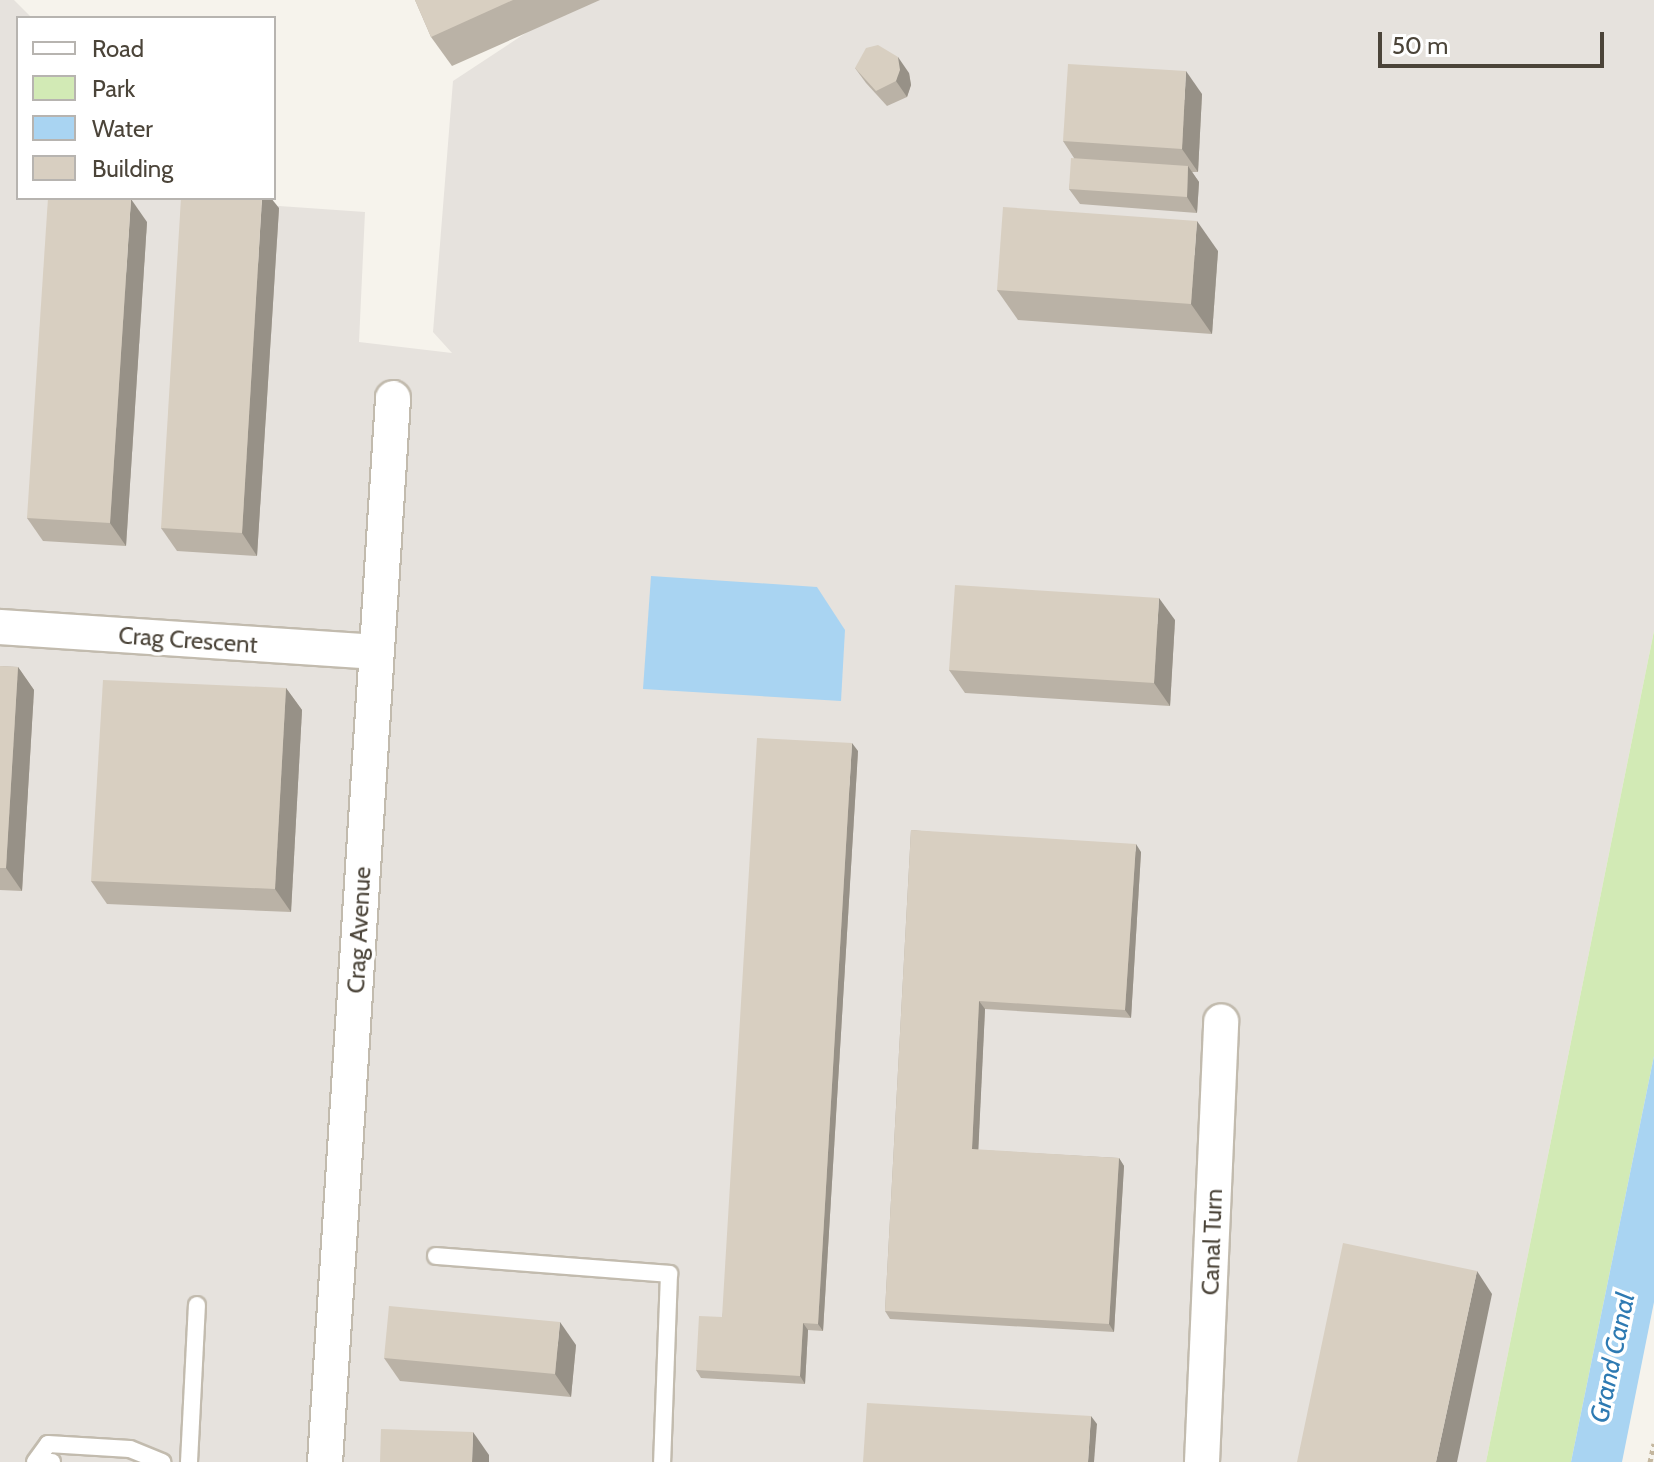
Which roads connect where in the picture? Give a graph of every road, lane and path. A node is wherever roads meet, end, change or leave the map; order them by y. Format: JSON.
{"nodes":[{"id":1,"x":393,"y":398,"type":"dead end"},
{"id":2,"x":0,"y":627,"type":"edge"},
{"id":3,"x":375,"y":652,"type":"junction"},
{"id":4,"x":1221,"y":1021,"type":"dead end"},
{"id":5,"x":436,"y":1256,"type":"dead end"},
{"id":6,"x":197,"y":1305,"type":"dead end"},
{"id":7,"x":1654,"y":1443,"type":"edge"},
{"id":8,"x":35,"y":1462,"type":"edge"},
{"id":9,"x":163,"y":1462,"type":"edge"},
{"id":10,"x":189,"y":1462,"type":"edge"},
{"id":11,"x":325,"y":1462,"type":"edge"},
{"id":12,"x":662,"y":1462,"type":"edge"},
{"id":13,"x":1202,"y":1462,"type":"edge"},
{"id":14,"x":1650,"y":1462,"type":"edge"}],
"edges":[{"from":1,"to":3,"type":"street","name":"Crag Avenue"},
{"from":2,"to":3,"type":"street","name":"Crag Crescent"},
{"from":3,"to":11,"type":"street","name":"Crag Avenue"},
{"from":4,"to":13,"type":"street","name":"Canal Turn"},
{"from":5,"to":12,"type":"lane"},
{"from":6,"to":10,"type":"lane"},
{"from":7,"to":14,"type":"path"},
{"from":8,"to":9,"type":"lane"}]}
